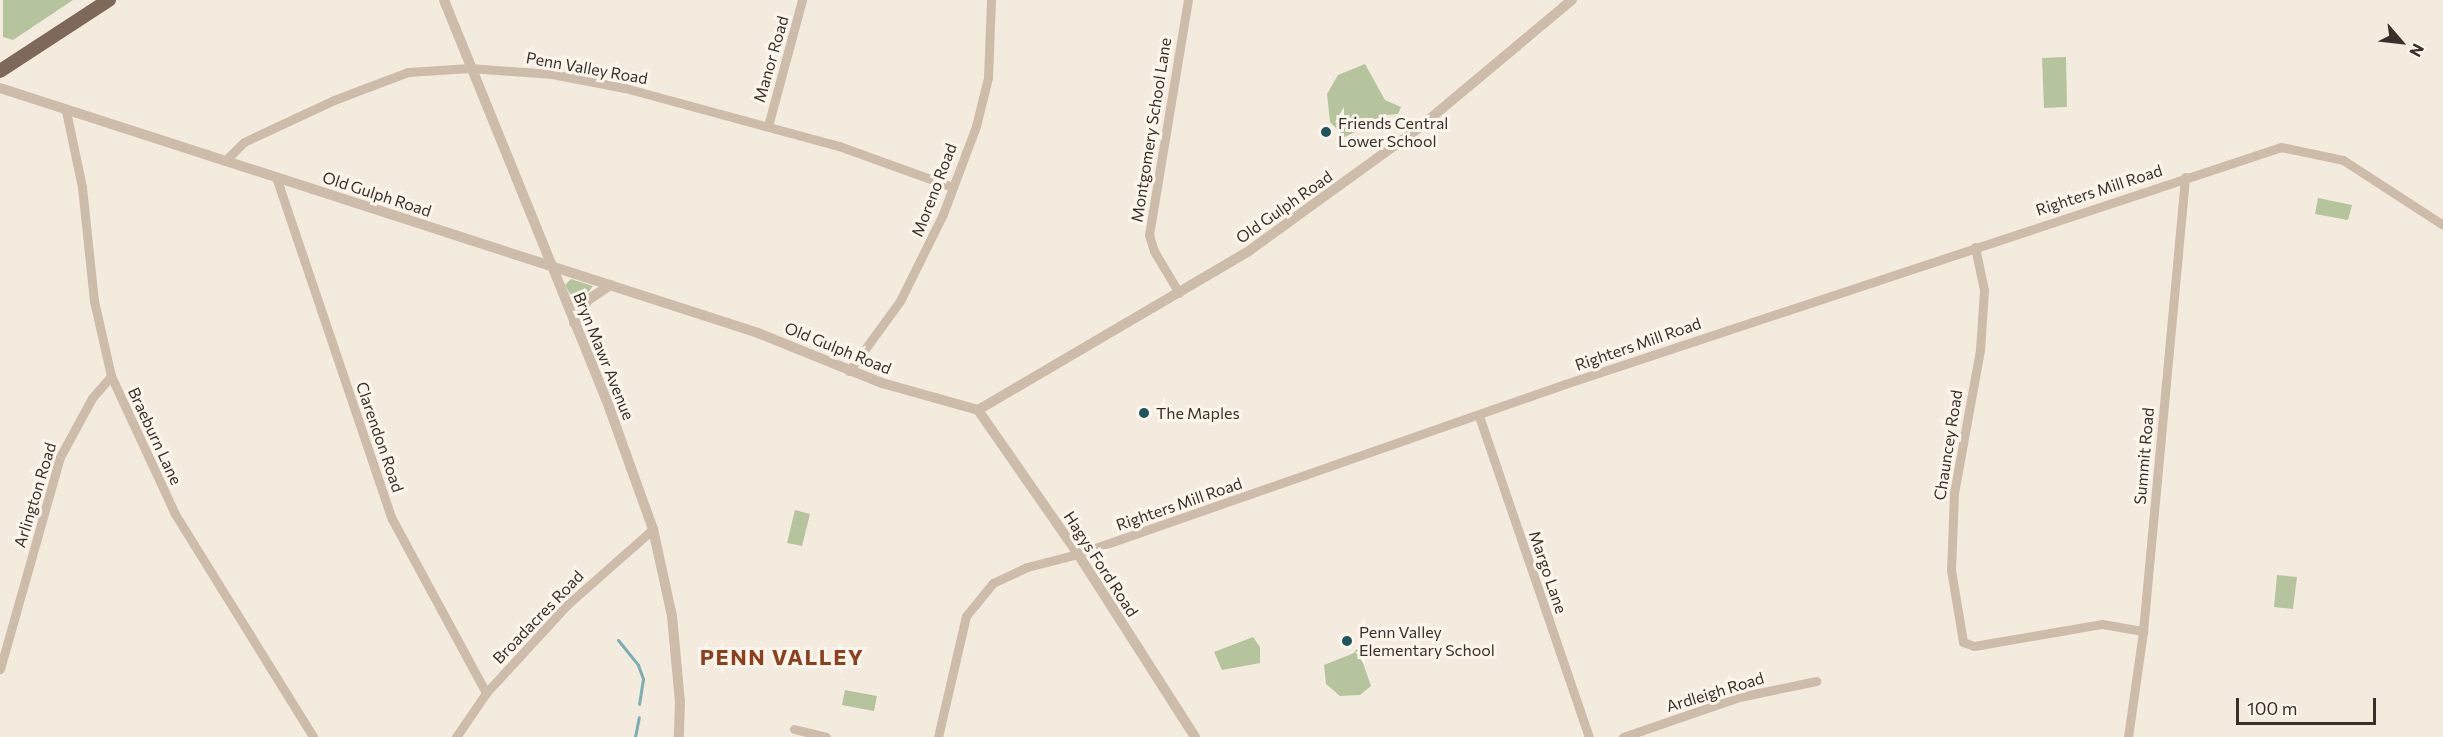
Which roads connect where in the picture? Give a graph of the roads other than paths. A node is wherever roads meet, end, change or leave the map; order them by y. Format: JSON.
{"nodes":[{"id":1,"x":109,"y":0,"type":"edge"},
{"id":2,"x":444,"y":0,"type":"edge"},
{"id":3,"x":802,"y":0,"type":"edge"},
{"id":4,"x":991,"y":0,"type":"edge"},
{"id":5,"x":1188,"y":0,"type":"edge"},
{"id":6,"x":1572,"y":0,"type":"edge"},
{"id":7,"x":470,"y":68,"type":"junction"},
{"id":8,"x":0,"y":71,"type":"edge"},
{"id":9,"x":0,"y":88,"type":"edge"},
{"id":10,"x":66,"y":111,"type":"junction"},
{"id":11,"x":768,"y":126,"type":"junction"},
{"id":12,"x":225,"y":160,"type":"junction"},
{"id":13,"x":276,"y":177,"type":"junction"},
{"id":14,"x":2185,"y":177,"type":"junction"},
{"id":15,"x":952,"y":187,"type":"junction"},
{"id":16,"x":2443,"y":225,"type":"edge"},
{"id":17,"x":1975,"y":247,"type":"junction"},
{"id":18,"x":551,"y":266,"type":"junction"},
{"id":19,"x":610,"y":285,"type":"junction"},
{"id":20,"x":1179,"y":293,"type":"junction"},
{"id":21,"x":574,"y":323,"type":"junction"},
{"id":22,"x":849,"y":371,"type":"junction"},
{"id":23,"x":111,"y":376,"type":"junction"},
{"id":24,"x":978,"y":410,"type":"junction"},
{"id":25,"x":1479,"y":416,"type":"junction"},
{"id":26,"x":653,"y":529,"type":"junction"},
{"id":27,"x":1078,"y":554,"type":"junction"},
{"id":28,"x":2143,"y":631,"type":"junction"},
{"id":29,"x":0,"y":669,"type":"edge"},
{"id":30,"x":1816,"y":681,"type":"dead end"},
{"id":31,"x":486,"y":693,"type":"junction"},
{"id":32,"x":794,"y":729,"type":"dead end"},
{"id":33,"x":313,"y":737,"type":"edge"},
{"id":34,"x":456,"y":737,"type":"edge"},
{"id":35,"x":679,"y":737,"type":"edge"},
{"id":36,"x":826,"y":737,"type":"edge"},
{"id":37,"x":938,"y":737,"type":"edge"},
{"id":38,"x":1195,"y":737,"type":"edge"},
{"id":39,"x":1588,"y":737,"type":"edge"},
{"id":40,"x":1623,"y":737,"type":"edge"},
{"id":41,"x":2128,"y":737,"type":"edge"}],
"edges":[{"from":1,"to":8,"type":"main road"},
{"from":2,"to":7,"type":"street","name":"Bryn Mawr Avenue"},
{"from":3,"to":11,"type":"street","name":"Manor Road"},
{"from":4,"to":15,"type":"street","name":"Moreno Road"},
{"from":5,"to":20,"type":"street","name":"Montgomery School Lane"},
{"from":6,"to":20,"type":"street","name":"Old Gulph Road"},
{"from":7,"to":11,"type":"street","name":"Penn Valley Road"},
{"from":7,"to":12,"type":"street","name":"Penn Valley Road"},
{"from":7,"to":18,"type":"street","name":"Bryn Mawr Avenue"},
{"from":9,"to":10,"type":"street","name":"Old Gulph Road"},
{"from":10,"to":12,"type":"street","name":"Old Gulph Road"},
{"from":10,"to":23,"type":"street","name":"Braeburn Lane"},
{"from":11,"to":15,"type":"street","name":"Penn Valley Road"},
{"from":12,"to":13,"type":"street","name":"Old Gulph Road"},
{"from":13,"to":18,"type":"street","name":"Old Gulph Road"},
{"from":13,"to":31,"type":"street","name":"Clarendon Road"},
{"from":14,"to":16,"type":"street","name":"Righters Mill Road"},
{"from":14,"to":17,"type":"street","name":"Righters Mill Road"},
{"from":14,"to":28,"type":"street","name":"Summit Road"},
{"from":15,"to":22,"type":"street","name":"Moreno Road"},
{"from":17,"to":25,"type":"street","name":"Righters Mill Road"},
{"from":17,"to":28,"type":"street","name":"Chauncey Road"},
{"from":18,"to":19,"type":"street","name":"Old Gulph Road"},
{"from":18,"to":21,"type":"street","name":"Bryn Mawr Avenue"},
{"from":19,"to":21,"type":"street"},
{"from":19,"to":22,"type":"street","name":"Old Gulph Road"},
{"from":20,"to":24,"type":"street","name":"Old Gulph Road"},
{"from":21,"to":26,"type":"street","name":"Bryn Mawr Avenue"},
{"from":22,"to":24,"type":"street","name":"Old Gulph Road"},
{"from":23,"to":29,"type":"street","name":"Arlington Road"},
{"from":23,"to":33,"type":"street","name":"Braeburn Lane"},
{"from":24,"to":27,"type":"street","name":"Hagys Ford Road"},
{"from":25,"to":27,"type":"street","name":"Righters Mill Road"},
{"from":25,"to":39,"type":"street","name":"Margo Lane"},
{"from":26,"to":31,"type":"street","name":"Broadacres Road"},
{"from":26,"to":35,"type":"street","name":"Bryn Mawr Avenue"},
{"from":27,"to":37,"type":"street","name":"Righters Mill Road"},
{"from":27,"to":38,"type":"street","name":"Hagys Ford Road"},
{"from":28,"to":41,"type":"street","name":"Summit Road"},
{"from":30,"to":40,"type":"street","name":"Ardleigh Road"},
{"from":31,"to":34,"type":"street","name":"Broadacres Road"},
{"from":32,"to":36,"type":"street"}]}
